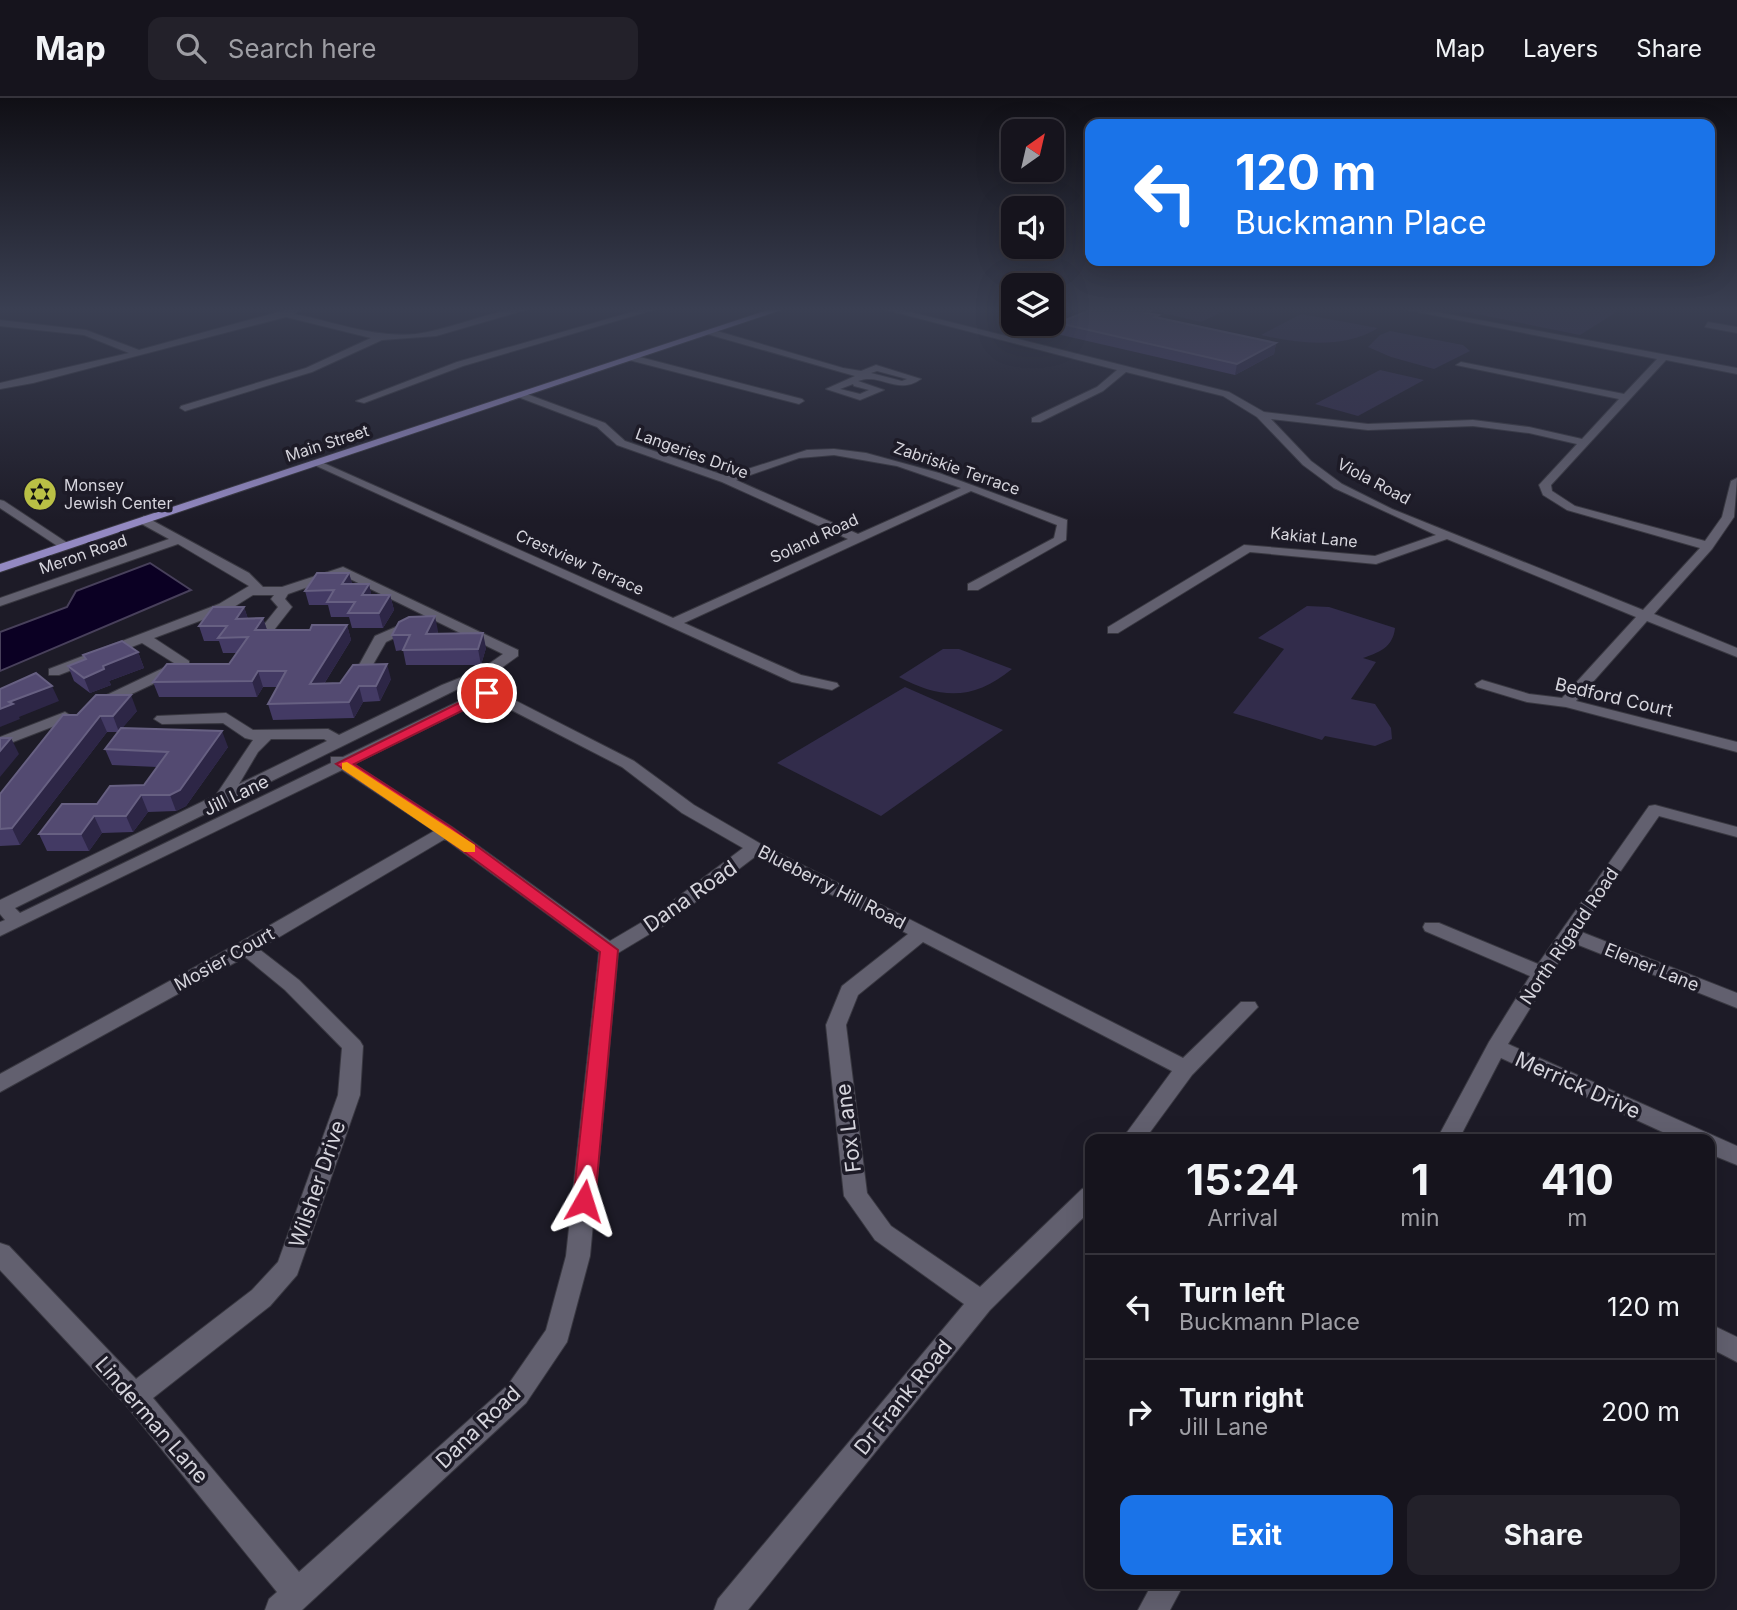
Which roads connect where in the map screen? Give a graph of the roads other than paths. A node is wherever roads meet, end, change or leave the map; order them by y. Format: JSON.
{"nodes":[{"id":1,"x":39,"y":379,"type":"edge"},
{"id":2,"x":284,"y":379,"type":"edge"},
{"id":3,"x":421,"y":379,"type":"edge"},
{"id":4,"x":570,"y":379,"type":"edge"},
{"id":5,"x":719,"y":379,"type":"edge"},
{"id":6,"x":855,"y":379,"type":"edge"},
{"id":7,"x":1112,"y":379,"type":"edge"},
{"id":8,"x":1166,"y":379,"type":"edge"},
{"id":9,"x":1530,"y":379,"type":"edge"},
{"id":10,"x":1642,"y":379,"type":"edge"},
{"id":11,"x":848,"y":382,"type":"dead end"},
{"id":12,"x":0,"y":386,"type":"edge"},
{"id":13,"x":521,"y":395,"type":"junction"},
{"id":14,"x":1623,"y":397,"type":"junction"},
{"id":15,"x":361,"y":401,"type":"dead end"},
{"id":16,"x":799,"y":401,"type":"dead end"},
{"id":17,"x":185,"y":408,"type":"dead end"},
{"id":18,"x":1261,"y":415,"type":"junction"},
{"id":19,"x":1036,"y":419,"type":"dead end"},
{"id":20,"x":1584,"y":443,"type":"junction"},
{"id":21,"x":315,"y":463,"type":"junction"},
{"id":22,"x":726,"y":480,"type":"junction"},
{"id":23,"x":1737,"y":481,"type":"edge"},
{"id":24,"x":969,"y":488,"type":"junction"},
{"id":25,"x":0,"y":503,"type":"edge"},
{"id":26,"x":144,"y":520,"type":"junction"},
{"id":27,"x":1447,"y":534,"type":"junction"},
{"id":28,"x":856,"y":538,"type":"junction"},
{"id":29,"x":178,"y":540,"type":"junction"},
{"id":30,"x":66,"y":546,"type":"junction"},
{"id":31,"x":1708,"y":546,"type":"junction"},
{"id":32,"x":0,"y":568,"type":"edge"},
{"id":33,"x":973,"y":587,"type":"dead end"},
{"id":34,"x":253,"y":588,"type":"junction"},
{"id":35,"x":283,"y":591,"type":"junction"},
{"id":36,"x":0,"y":601,"type":"edge"},
{"id":37,"x":433,"y":614,"type":"junction"},
{"id":38,"x":1647,"y":617,"type":"junction"},
{"id":39,"x":674,"y":623,"type":"junction"},
{"id":40,"x":269,"y":627,"type":"edge"},
{"id":41,"x":1113,"y":630,"type":"dead end"},
{"id":42,"x":144,"y":638,"type":"junction"},
{"id":43,"x":1737,"y":653,"type":"edge"},
{"id":44,"x":366,"y":665,"type":"edge"},
{"id":45,"x":54,"y":672,"type":"dead end"},
{"id":46,"x":465,"y":681,"type":"junction"},
{"id":47,"x":1482,"y":684,"type":"dead end"},
{"id":48,"x":832,"y":686,"type":"dead end"},
{"id":49,"x":487,"y":693,"type":"junction"},
{"id":50,"x":1566,"y":703,"type":"junction"},
{"id":51,"x":93,"y":706,"type":"edge"},
{"id":52,"x":65,"y":718,"type":"edge"},
{"id":53,"x":162,"y":719,"type":"dead end"},
{"id":54,"x":267,"y":735,"type":"junction"},
{"id":55,"x":0,"y":742,"type":"edge"},
{"id":56,"x":339,"y":742,"type":"junction"},
{"id":57,"x":1737,"y":747,"type":"edge"},
{"id":58,"x":322,"y":750,"type":"junction"},
{"id":59,"x":343,"y":764,"type":"junction"},
{"id":60,"x":223,"y":798,"type":"junction"},
{"id":61,"x":446,"y":831,"type":"junction"},
{"id":62,"x":1737,"y":832,"type":"edge"},
{"id":63,"x":755,"y":848,"type":"junction"},
{"id":64,"x":17,"y":922,"type":"junction"},
{"id":65,"x":1433,"y":927,"type":"dead end"},
{"id":66,"x":0,"y":930,"type":"edge"},
{"id":67,"x":923,"y":932,"type":"junction"},
{"id":68,"x":1567,"y":933,"type":"junction"},
{"id":69,"x":246,"y":948,"type":"junction"},
{"id":70,"x":609,"y":950,"type":"junction"},
{"id":71,"x":1542,"y":973,"type":"junction"},
{"id":72,"x":1737,"y":1001,"type":"edge"},
{"id":73,"x":1248,"y":1007,"type":"dead end"},
{"id":74,"x":1496,"y":1047,"type":"junction"},
{"id":75,"x":1185,"y":1069,"type":"junction"},
{"id":76,"x":0,"y":1084,"type":"edge"},
{"id":77,"x":1137,"y":1134,"type":"edge"},
{"id":78,"x":1451,"y":1134,"type":"edge"},
{"id":79,"x":1688,"y":1134,"type":"edge"},
{"id":80,"x":1715,"y":1146,"type":"edge"},
{"id":81,"x":1737,"y":1156,"type":"edge"},
{"id":82,"x":1085,"y":1201,"type":"edge"},
{"id":83,"x":0,"y":1253,"type":"edge"},
{"id":84,"x":981,"y":1302,"type":"junction"},
{"id":85,"x":1715,"y":1338,"type":"edge"},
{"id":86,"x":1737,"y":1350,"type":"edge"},
{"id":87,"x":135,"y":1396,"type":"junction"},
{"id":88,"x":1166,"y":1589,"type":"edge"},
{"id":89,"x":288,"y":1602,"type":"edge"},
{"id":90,"x":729,"y":1610,"type":"edge"},
{"id":91,"x":1153,"y":1610,"type":"edge"}],
"edges":[{"from":1,"to":12,"type":"street"},
{"from":2,"to":17,"type":"street"},
{"from":3,"to":15,"type":"street"},
{"from":4,"to":13,"type":"main road","name":"Main Street"},
{"from":5,"to":16,"type":"street"},
{"from":6,"to":11,"type":"street"},
{"from":7,"to":19,"type":"street"},
{"from":8,"to":18,"type":"street","name":"Viola Road"},
{"from":9,"to":14,"type":"street"},
{"from":10,"to":14,"type":"street"},
{"from":13,"to":21,"type":"main road","name":"Main Street"},
{"from":13,"to":22,"type":"street","name":"Langeries Drive"},
{"from":14,"to":20,"type":"street"},
{"from":18,"to":20,"type":"street"},
{"from":18,"to":27,"type":"street","name":"Viola Road"},
{"from":20,"to":31,"type":"street"},
{"from":21,"to":26,"type":"main road","name":"Main Street"},
{"from":21,"to":39,"type":"street","name":"Crestview Terrace"},
{"from":22,"to":24,"type":"street","name":"Zabriskie Terrace"},
{"from":22,"to":28,"type":"street","name":"Langeries Drive"},
{"from":23,"to":31,"type":"street"},
{"from":24,"to":28,"type":"street","name":"Soland Road"},
{"from":24,"to":33,"type":"street","name":"Zabriskie Terrace"},
{"from":25,"to":30,"type":"street"},
{"from":26,"to":29,"type":"street"},
{"from":26,"to":30,"type":"main road","name":"Main Street"},
{"from":27,"to":38,"type":"street","name":"Viola Road"},
{"from":27,"to":41,"type":"street","name":"Kakiat Lane"},
{"from":28,"to":39,"type":"street","name":"Soland Road"},
{"from":29,"to":34,"type":"street"},
{"from":29,"to":36,"type":"street","name":"Meron Road"},
{"from":30,"to":32,"type":"main road","name":"Main Street"},
{"from":31,"to":38,"type":"street"},
{"from":34,"to":35,"type":"street"},
{"from":34,"to":42,"type":"street"},
{"from":35,"to":37,"type":"street"},
{"from":35,"to":40,"type":"street"},
{"from":37,"to":44,"type":"street"},
{"from":37,"to":46,"type":"street"},
{"from":38,"to":43,"type":"street","name":"Viola Road"},
{"from":38,"to":50,"type":"street"},
{"from":39,"to":48,"type":"street","name":"Crestview Terrace"},
{"from":42,"to":45,"type":"street"},
{"from":42,"to":51,"type":"street"},
{"from":46,"to":49,"type":"street","name":"Blueberry Hill Road"},
{"from":46,"to":56,"type":"street"},
{"from":47,"to":50,"type":"street","name":"Bedford Court"},
{"from":49,"to":59,"type":"street","name":"Jill Lane"},
{"from":49,"to":63,"type":"street","name":"Blueberry Hill Road"},
{"from":50,"to":57,"type":"street","name":"Bedford Court"},
{"from":52,"to":55,"type":"street"},
{"from":53,"to":54,"type":"street"},
{"from":54,"to":56,"type":"street"},
{"from":54,"to":60,"type":"street"},
{"from":56,"to":58,"type":"street"},
{"from":58,"to":59,"type":"street"},
{"from":58,"to":60,"type":"street"},
{"from":59,"to":61,"type":"street"},
{"from":59,"to":64,"type":"street","name":"Jill Lane"},
{"from":60,"to":64,"type":"street"},
{"from":61,"to":69,"type":"street","name":"Mosier Court"},
{"from":61,"to":70,"type":"street"},
{"from":62,"to":68,"type":"street","name":"North Rigaud Road"},
{"from":63,"to":67,"type":"street","name":"Blueberry Hill Road"},
{"from":63,"to":70,"type":"street","name":"Dana Road"},
{"from":64,"to":66,"type":"street","name":"Jill Lane"},
{"from":65,"to":71,"type":"street"},
{"from":67,"to":75,"type":"street","name":"Blueberry Hill Road"},
{"from":67,"to":84,"type":"street","name":"Fox Lane"},
{"from":68,"to":71,"type":"street","name":"North Rigaud Road"},
{"from":68,"to":72,"type":"street","name":"Elener Lane"},
{"from":69,"to":76,"type":"street","name":"Mosier Court"},
{"from":69,"to":87,"type":"street","name":"Wilsher Drive"},
{"from":70,"to":89,"type":"street","name":"Dana Road"},
{"from":71,"to":74,"type":"street","name":"North Rigaud Road"},
{"from":73,"to":75,"type":"street"},
{"from":74,"to":78,"type":"street","name":"North Rigaud Road"},
{"from":74,"to":79,"type":"street","name":"Merrick Drive"},
{"from":75,"to":77,"type":"street"},
{"from":80,"to":81,"type":"street"},
{"from":82,"to":84,"type":"street","name":"Dr Frank Road"},
{"from":83,"to":87,"type":"street","name":"Linderman Lane"},
{"from":84,"to":90,"type":"street","name":"Dr Frank Road"},
{"from":85,"to":86,"type":"street"},
{"from":87,"to":89,"type":"street","name":"Linderman Lane"},
{"from":88,"to":91,"type":"street"}]}
